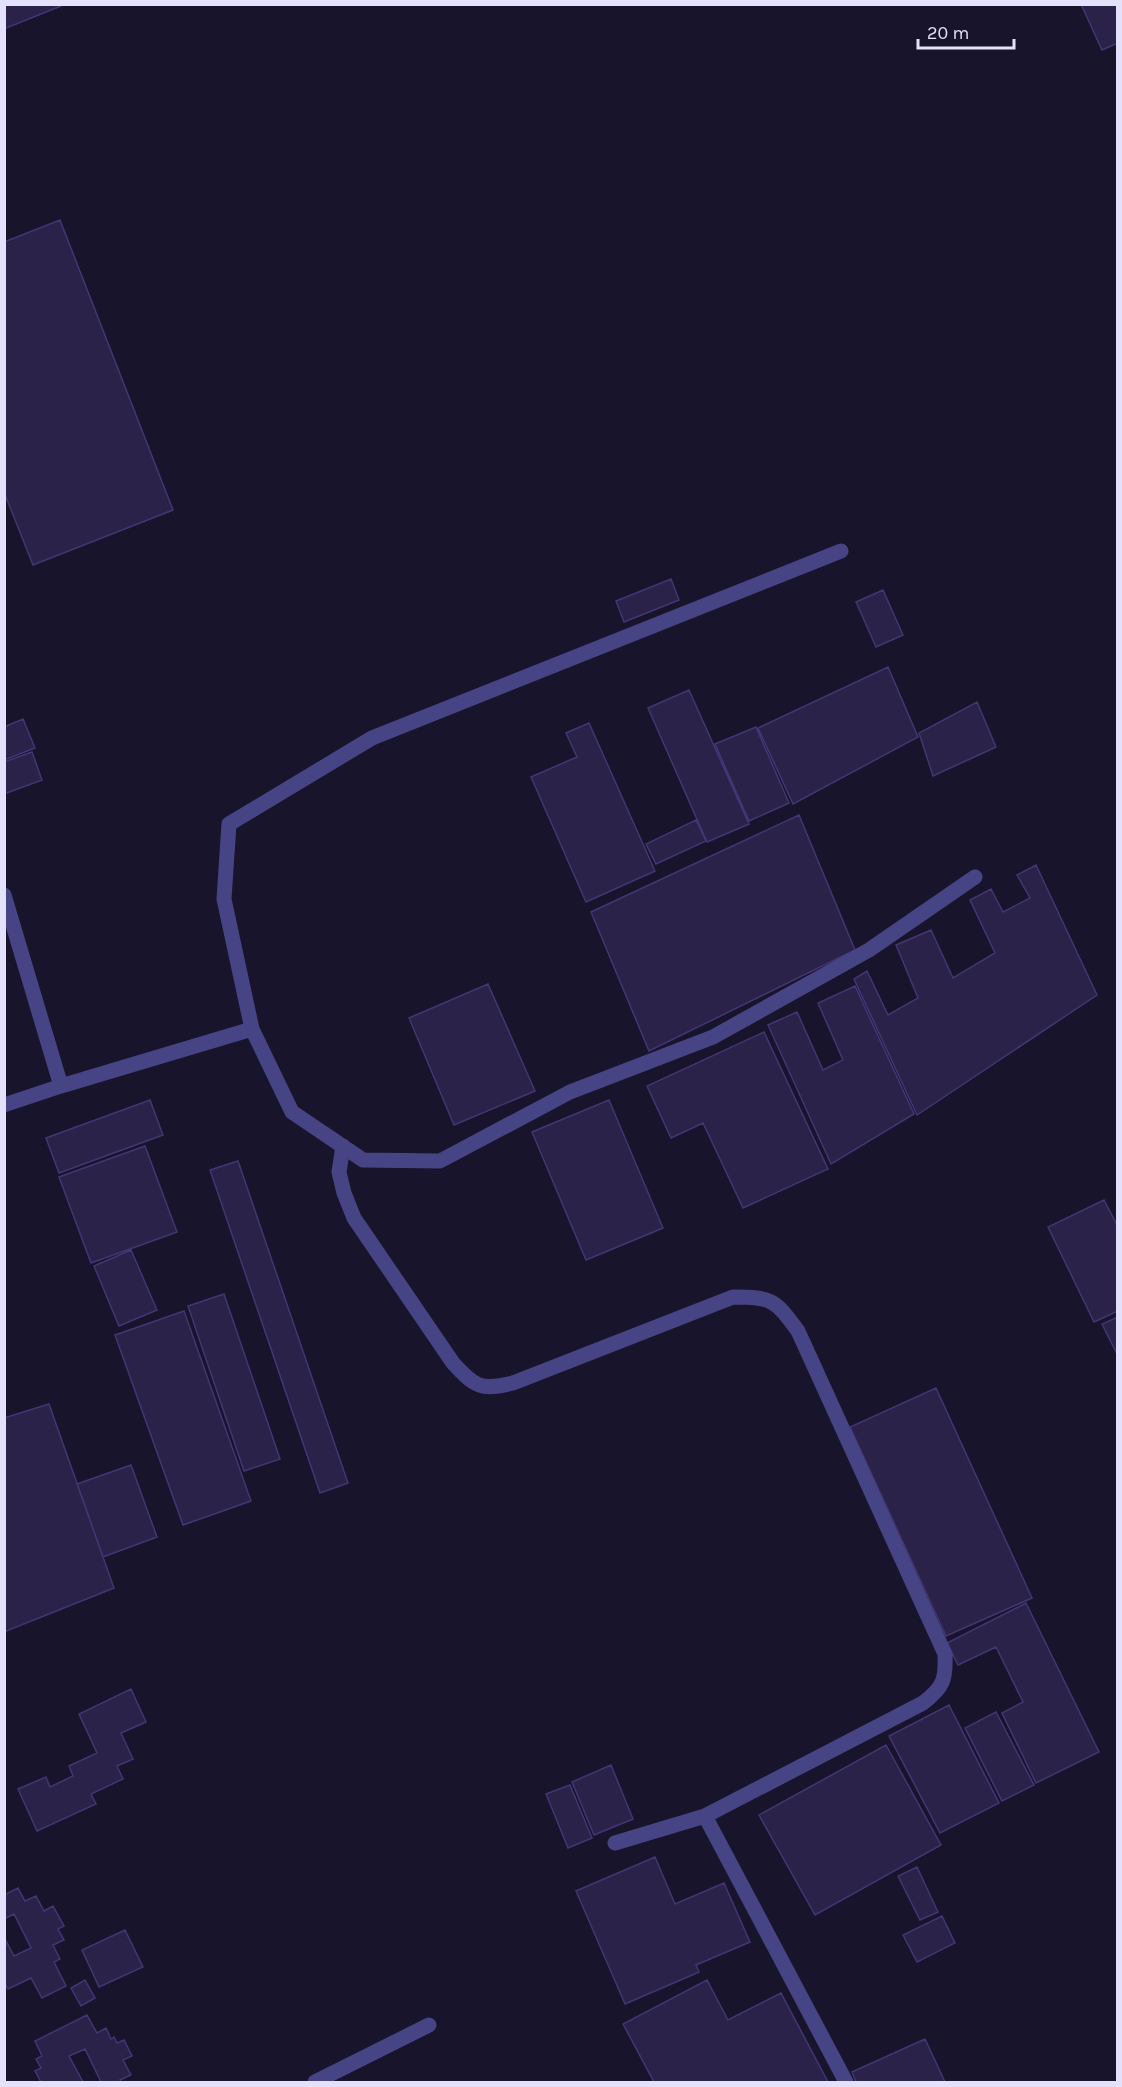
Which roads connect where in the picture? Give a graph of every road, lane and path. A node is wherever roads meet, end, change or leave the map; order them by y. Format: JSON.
{"nodes":[{"id":1,"x":841,"y":551,"type":"dead end"},
{"id":2,"x":975,"y":877,"type":"dead end"},
{"id":3,"x":4,"y":895,"type":"edge"},
{"id":4,"x":252,"y":1029,"type":"junction"},
{"id":5,"x":60,"y":1086,"type":"junction"},
{"id":6,"x":4,"y":1105,"type":"edge"},
{"id":7,"x":343,"y":1146,"type":"junction"},
{"id":8,"x":705,"y":1816,"type":"junction"},
{"id":9,"x":615,"y":1843,"type":"dead end"},
{"id":10,"x":429,"y":2025,"type":"dead end"},
{"id":11,"x":315,"y":2082,"type":"edge"},
{"id":12,"x":846,"y":2082,"type":"edge"}],
"edges":[{"from":1,"to":4,"type":"lane"},
{"from":2,"to":7,"type":"lane"},
{"from":3,"to":5,"type":"lane"},
{"from":4,"to":5,"type":"lane"},
{"from":4,"to":7,"type":"lane"},
{"from":5,"to":6,"type":"lane"},
{"from":7,"to":8,"type":"lane"},
{"from":8,"to":9,"type":"lane"},
{"from":8,"to":12,"type":"lane"},
{"from":10,"to":11,"type":"lane"}]}
